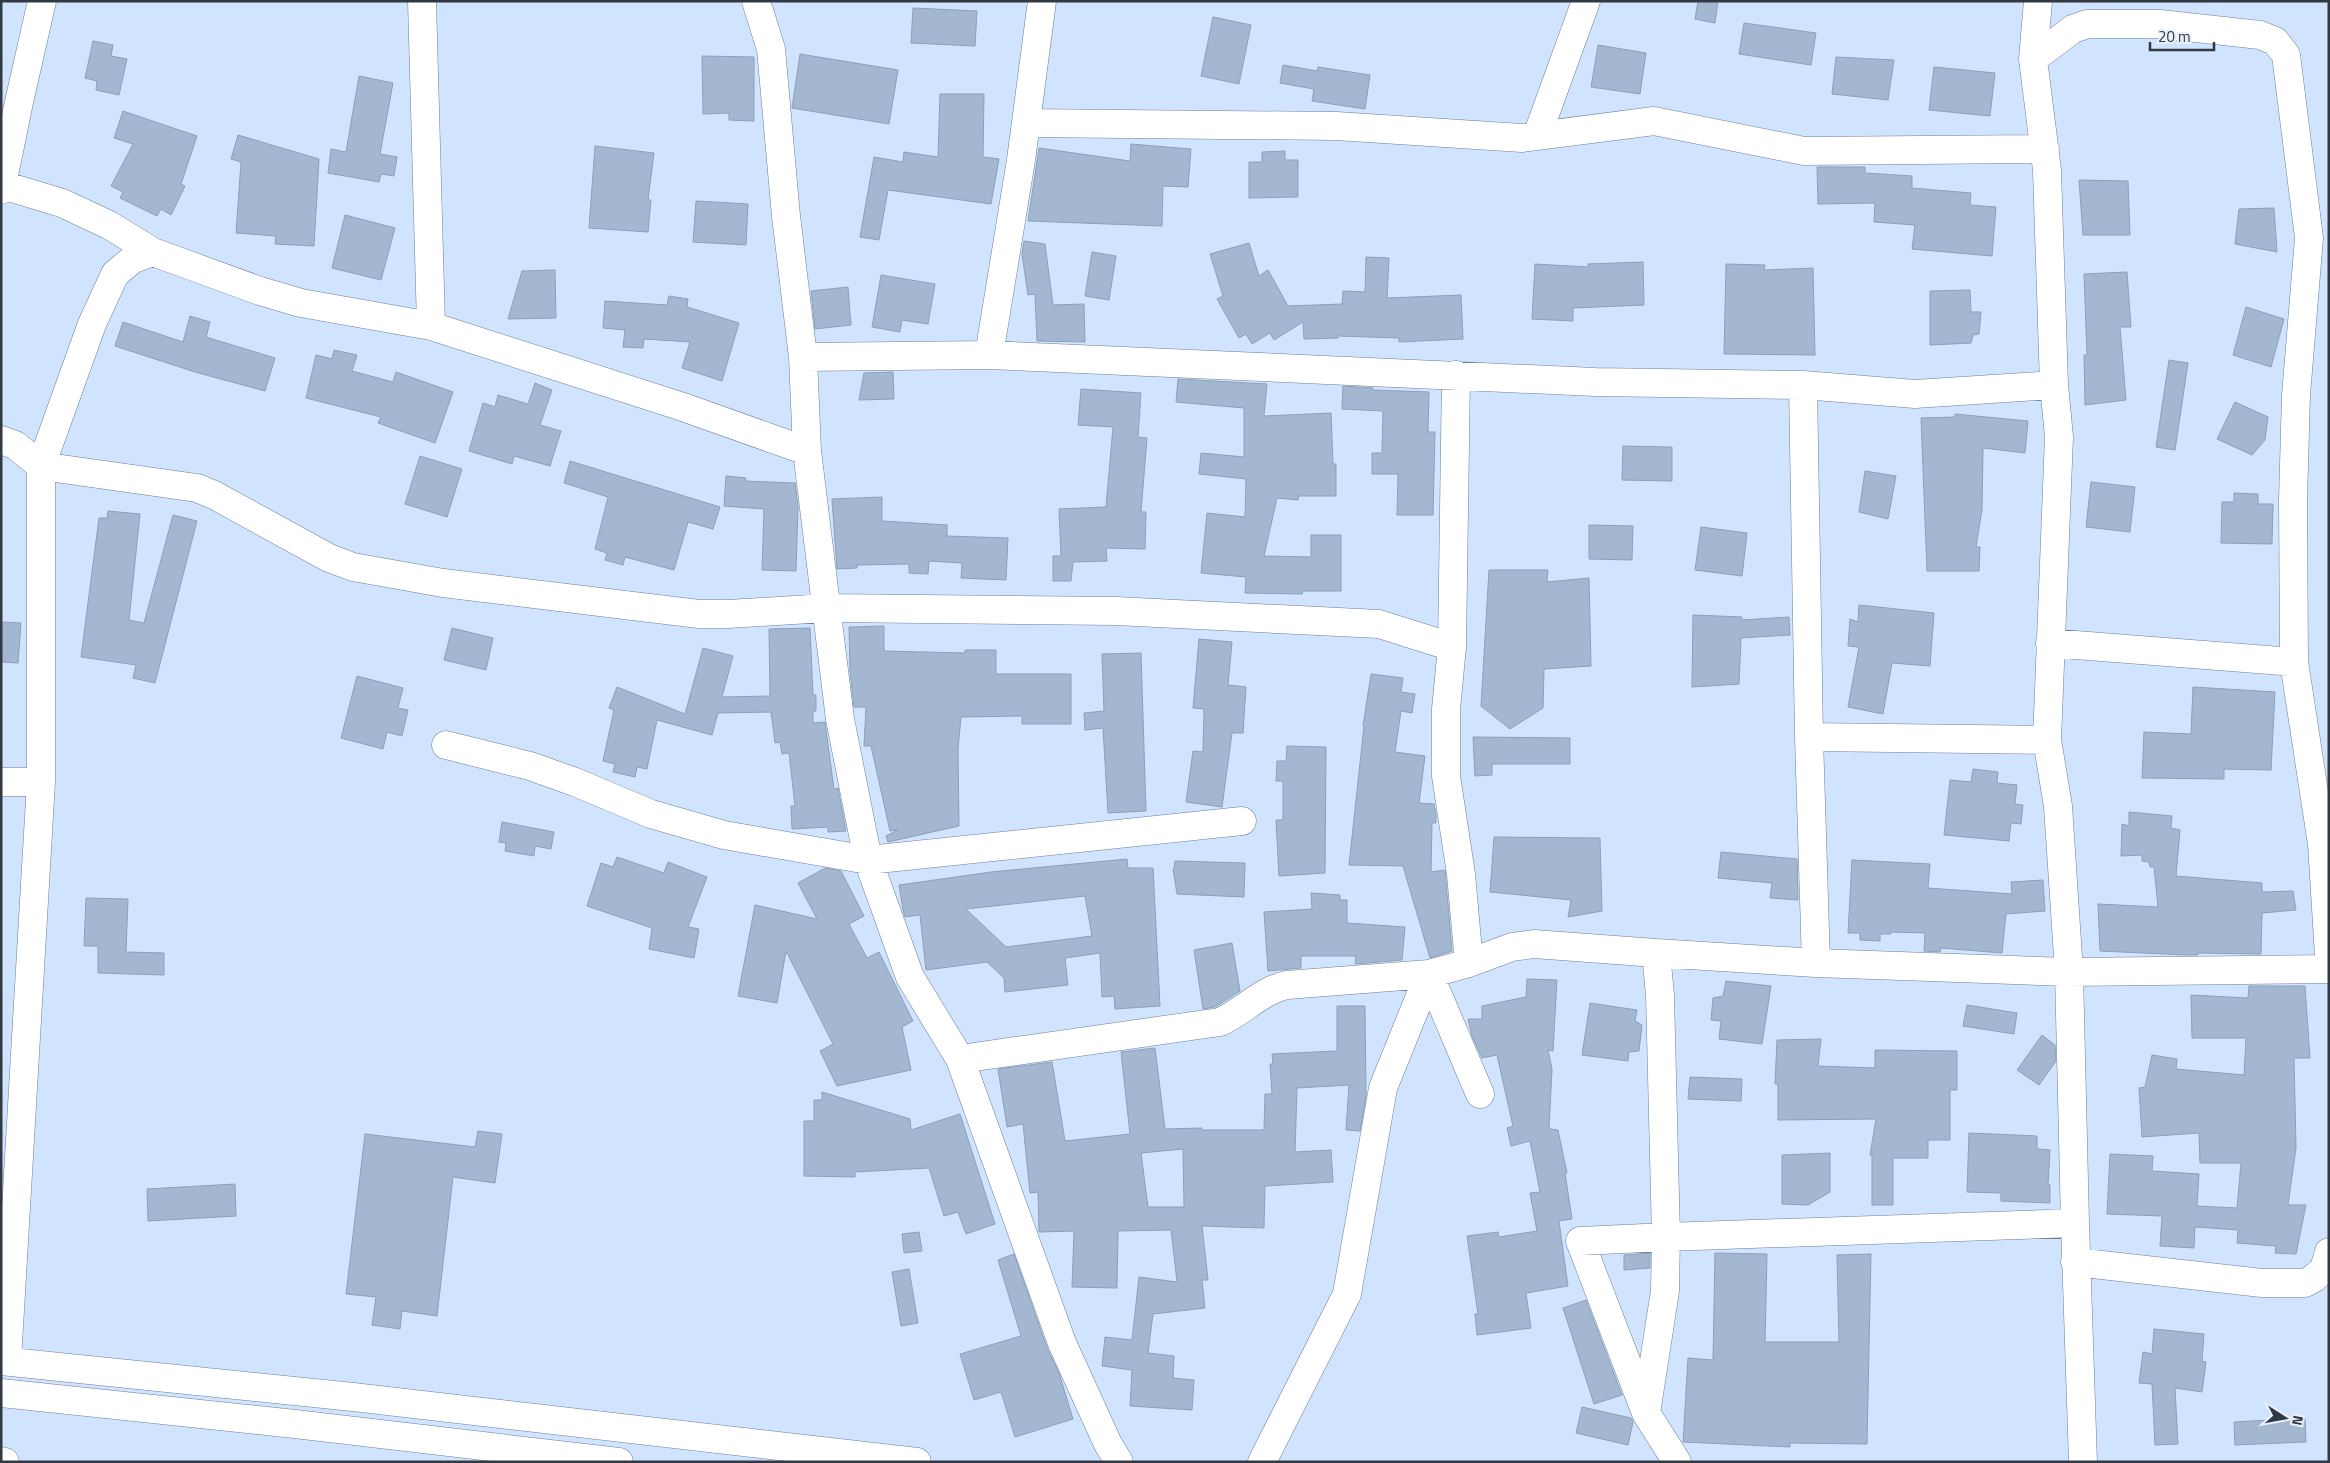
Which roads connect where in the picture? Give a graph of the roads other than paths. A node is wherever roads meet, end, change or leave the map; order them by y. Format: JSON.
{"nodes":[{"id":1,"x":42,"y":1,"type":"edge"},
{"id":2,"x":422,"y":1,"type":"edge"},
{"id":3,"x":756,"y":1,"type":"edge"},
{"id":4,"x":1042,"y":1,"type":"edge"},
{"id":5,"x":1586,"y":1,"type":"edge"},
{"id":6,"x":2038,"y":1,"type":"edge"},
{"id":7,"x":2033,"y":59,"type":"junction"},
{"id":8,"x":1026,"y":123,"type":"junction"},
{"id":9,"x":1537,"y":136,"type":"junction"},
{"id":10,"x":2045,"y":149,"type":"junction"},
{"id":11,"x":2,"y":188,"type":"edge"},
{"id":12,"x":154,"y":252,"type":"junction"},
{"id":13,"x":431,"y":326,"type":"junction"},
{"id":14,"x":989,"y":355,"type":"junction"},
{"id":15,"x":803,"y":357,"type":"junction"},
{"id":16,"x":1456,"y":375,"type":"junction"},
{"id":17,"x":1803,"y":385,"type":"junction"},
{"id":18,"x":2054,"y":385,"type":"junction"},
{"id":19,"x":1,"y":440,"type":"edge"},
{"id":20,"x":807,"y":451,"type":"junction"},
{"id":21,"x":41,"y":466,"type":"junction"},
{"id":22,"x":826,"y":608,"type":"junction"},
{"id":23,"x":2050,"y":643,"type":"junction"},
{"id":24,"x":1452,"y":648,"type":"junction"},
{"id":25,"x":2294,"y":662,"type":"junction"},
{"id":26,"x":1808,"y":737,"type":"junction"},
{"id":27,"x":2047,"y":740,"type":"junction"},
{"id":28,"x":446,"y":745,"type":"dead end"},
{"id":29,"x":1,"y":782,"type":"edge"},
{"id":30,"x":41,"y":782,"type":"junction"},
{"id":31,"x":1242,"y":822,"type":"dead end"},
{"id":32,"x":868,"y":860,"type":"junction"},
{"id":33,"x":1656,"y":953,"type":"junction"},
{"id":34,"x":2329,"y":956,"type":"edge"},
{"id":35,"x":1470,"y":963,"type":"junction"},
{"id":36,"x":1816,"y":963,"type":"junction"},
{"id":37,"x":2329,"y":969,"type":"edge"},
{"id":38,"x":2069,"y":972,"type":"junction"},
{"id":39,"x":1429,"y":974,"type":"junction"},
{"id":40,"x":960,"y":1059,"type":"junction"},
{"id":41,"x":1480,"y":1094,"type":"dead end"},
{"id":42,"x":2075,"y":1224,"type":"junction"},
{"id":43,"x":1666,"y":1237,"type":"junction"},
{"id":44,"x":2329,"y":1252,"type":"edge"},
{"id":45,"x":2075,"y":1262,"type":"junction"},
{"id":46,"x":4,"y":1361,"type":"edge"},
{"id":47,"x":1,"y":1393,"type":"edge"},
{"id":48,"x":1646,"y":1413,"type":"junction"},
{"id":49,"x":619,"y":1462,"type":"edge"},
{"id":50,"x":916,"y":1462,"type":"edge"},
{"id":51,"x":1119,"y":1462,"type":"edge"},
{"id":52,"x":1262,"y":1462,"type":"edge"},
{"id":53,"x":1677,"y":1462,"type":"edge"},
{"id":54,"x":2083,"y":1462,"type":"edge"}],
"edges":[{"from":1,"to":11,"type":"street"},
{"from":2,"to":13,"type":"street"},
{"from":3,"to":15,"type":"street"},
{"from":4,"to":8,"type":"street"},
{"from":5,"to":9,"type":"street"},
{"from":6,"to":7,"type":"street"},
{"from":7,"to":10,"type":"street"},
{"from":7,"to":25,"type":"street"},
{"from":8,"to":9,"type":"street"},
{"from":8,"to":14,"type":"street"},
{"from":9,"to":10,"type":"street"},
{"from":10,"to":18,"type":"street"},
{"from":11,"to":12,"type":"street"},
{"from":12,"to":13,"type":"street"},
{"from":12,"to":21,"type":"street"},
{"from":13,"to":20,"type":"street"},
{"from":14,"to":15,"type":"street"},
{"from":14,"to":16,"type":"street"},
{"from":15,"to":20,"type":"street"},
{"from":16,"to":17,"type":"street"},
{"from":16,"to":24,"type":"street"},
{"from":17,"to":18,"type":"street"},
{"from":17,"to":26,"type":"street"},
{"from":18,"to":23,"type":"street"},
{"from":19,"to":21,"type":"street"},
{"from":20,"to":22,"type":"street"},
{"from":21,"to":22,"type":"street"},
{"from":21,"to":30,"type":"street"},
{"from":22,"to":24,"type":"street"},
{"from":22,"to":32,"type":"street"},
{"from":23,"to":25,"type":"street"},
{"from":23,"to":27,"type":"street"},
{"from":24,"to":35,"type":"street"},
{"from":25,"to":34,"type":"street"},
{"from":26,"to":27,"type":"street"},
{"from":26,"to":36,"type":"street"},
{"from":27,"to":38,"type":"street"},
{"from":28,"to":32,"type":"street"},
{"from":29,"to":30,"type":"street"},
{"from":30,"to":46,"type":"street"},
{"from":31,"to":32,"type":"street"},
{"from":32,"to":40,"type":"street"},
{"from":33,"to":35,"type":"street"},
{"from":33,"to":36,"type":"street"},
{"from":33,"to":43,"type":"street"},
{"from":35,"to":39,"type":"street"},
{"from":36,"to":38,"type":"street"},
{"from":37,"to":38,"type":"street"},
{"from":38,"to":42,"type":"street"},
{"from":39,"to":40,"type":"street"},
{"from":39,"to":41,"type":"street"},
{"from":39,"to":52,"type":"street"},
{"from":40,"to":51,"type":"street"},
{"from":42,"to":43,"type":"street"},
{"from":42,"to":45,"type":"street"},
{"from":43,"to":48,"type":"street"},
{"from":43,"to":48,"type":"street"},
{"from":44,"to":45,"type":"street"},
{"from":45,"to":54,"type":"street"},
{"from":46,"to":50,"type":"street"},
{"from":47,"to":49,"type":"street"},
{"from":48,"to":53,"type":"street"}]}
